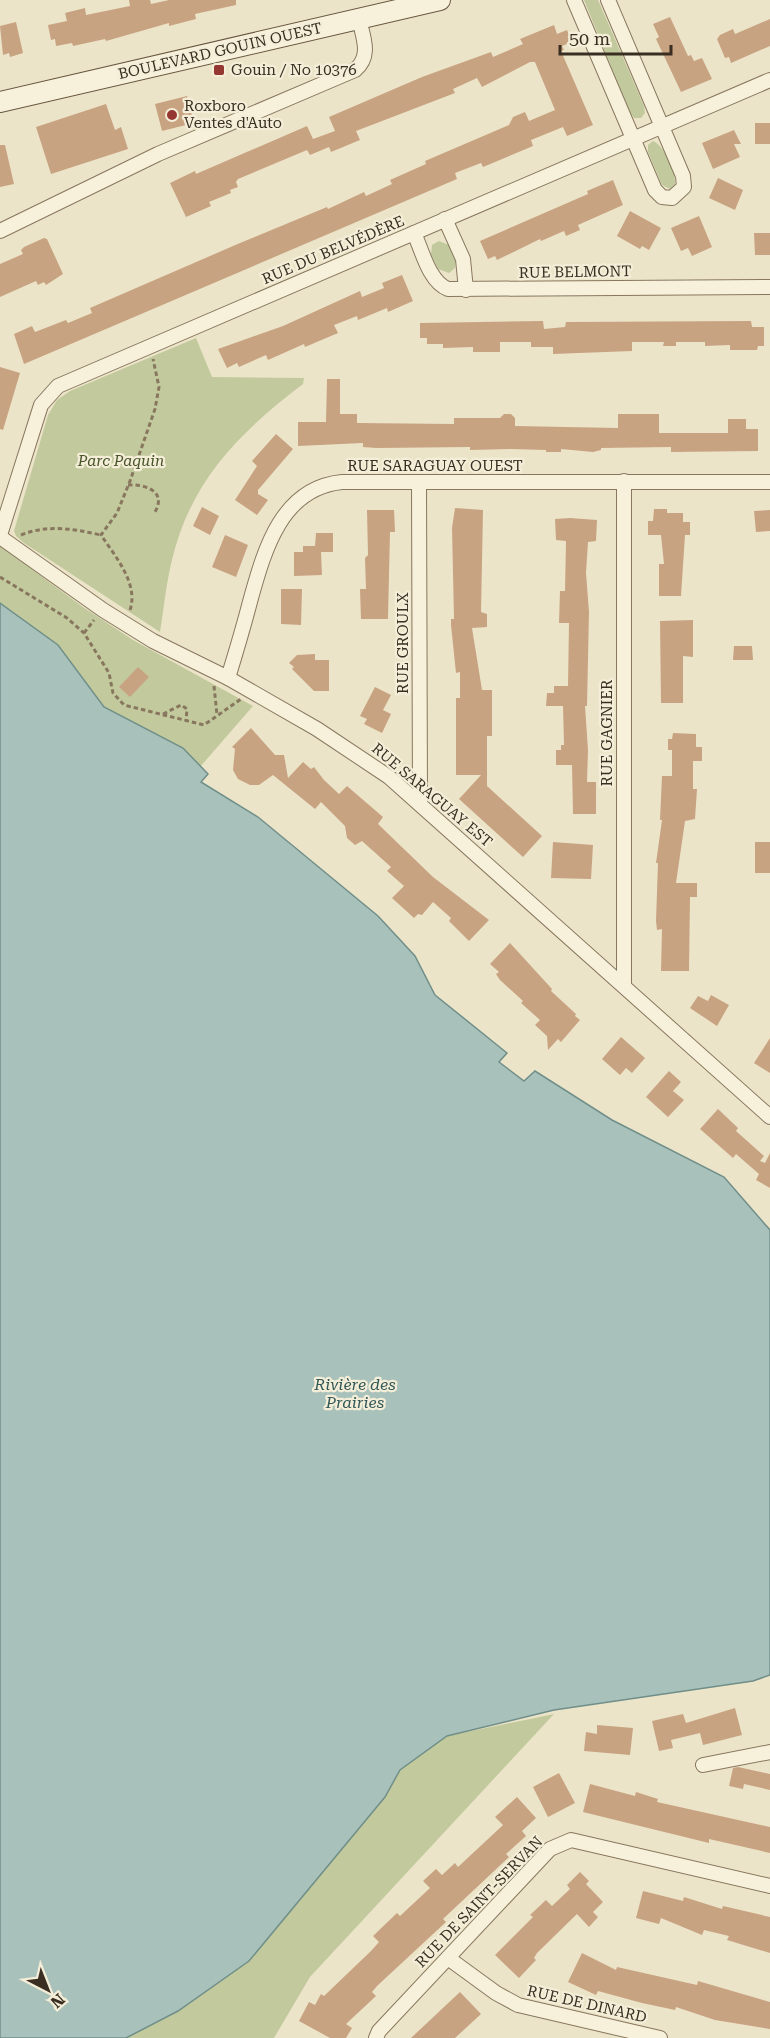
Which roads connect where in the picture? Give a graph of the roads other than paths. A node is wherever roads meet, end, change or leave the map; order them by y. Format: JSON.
{"nodes":[{"id":1,"x":440,"y":0,"type":"edge"},
{"id":2,"x":574,"y":0,"type":"edge"},
{"id":3,"x":608,"y":0,"type":"edge"},
{"id":4,"x":359,"y":19,"type":"junction"},
{"id":5,"x":770,"y":80,"type":"edge"},
{"id":6,"x":0,"y":102,"type":"edge"},
{"id":7,"x":662,"y":126,"type":"junction"},
{"id":8,"x":633,"y":139,"type":"junction"},
{"id":9,"x":446,"y":219,"type":"junction"},
{"id":10,"x":0,"y":231,"type":"edge"},
{"id":11,"x":414,"y":232,"type":"junction"},
{"id":12,"x":770,"y":287,"type":"edge"},
{"id":13,"x":466,"y":290,"type":"junction"},
{"id":14,"x":624,"y":481,"type":"junction"},
{"id":15,"x":419,"y":482,"type":"junction"},
{"id":16,"x":770,"y":482,"type":"edge"},
{"id":17,"x":2,"y":538,"type":"edge"},
{"id":18,"x":228,"y":678,"type":"junction"},
{"id":19,"x":420,"y":804,"type":"junction"},
{"id":20,"x":624,"y":984,"type":"junction"},
{"id":21,"x":770,"y":1117,"type":"edge"},
{"id":22,"x":770,"y":1752,"type":"edge"},
{"id":23,"x":703,"y":1765,"type":"dead end"},
{"id":24,"x":770,"y":1886,"type":"edge"},
{"id":25,"x":448,"y":1958,"type":"junction"},
{"id":26,"x":376,"y":2038,"type":"edge"},
{"id":27,"x":660,"y":2038,"type":"edge"}],
"edges":[{"from":1,"to":4,"type":"main road","name":"BOULEVARD GOUIN OUEST"},
{"from":2,"to":8,"type":"street"},
{"from":3,"to":7,"type":"street"},
{"from":4,"to":6,"type":"main road","name":"BOULEVARD GOUIN OUEST"},
{"from":4,"to":10,"type":"street"},
{"from":5,"to":7,"type":"street","name":"RUE DU BELVÉDÈRE"},
{"from":7,"to":8,"type":"street","name":"RUE DU BELVÉDÈRE"},
{"from":7,"to":8,"type":"street"},
{"from":8,"to":9,"type":"street","name":"RUE DU BELVÉDÈRE"},
{"from":9,"to":11,"type":"street","name":"RUE DU BELVÉDÈRE"},
{"from":9,"to":13,"type":"street"},
{"from":11,"to":13,"type":"street","name":"RUE BELMONT"},
{"from":11,"to":17,"type":"street","name":"RUE DU BELVÉDÈRE"},
{"from":12,"to":13,"type":"street","name":"RUE BELMONT"},
{"from":14,"to":15,"type":"street","name":"RUE SARAGUAY OUEST"},
{"from":14,"to":16,"type":"street","name":"RUE SARAGUAY OUEST"},
{"from":14,"to":20,"type":"street","name":"RUE GAGNIER"},
{"from":15,"to":18,"type":"street","name":"RUE SARAGUAY OUEST"},
{"from":15,"to":19,"type":"street","name":"RUE GROULX"},
{"from":17,"to":18,"type":"street","name":"RUE SARAGUAY EST"},
{"from":18,"to":19,"type":"street","name":"RUE SARAGUAY EST"},
{"from":19,"to":20,"type":"street","name":"RUE SARAGUAY EST"},
{"from":20,"to":21,"type":"street","name":"RUE SARAGUAY EST"},
{"from":22,"to":23,"type":"street"},
{"from":24,"to":25,"type":"street","name":"RUE DE SAINT-SERVAN"},
{"from":25,"to":26,"type":"street","name":"RUE DE SAINT-SERVAN"},
{"from":25,"to":27,"type":"street","name":"RUE DE DINARD"}]}
